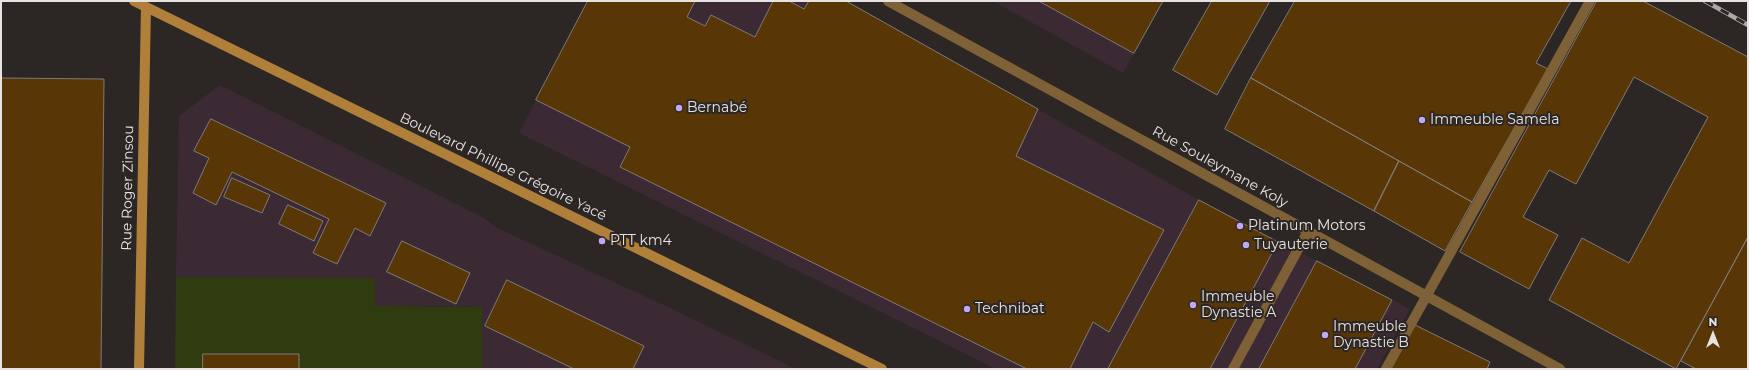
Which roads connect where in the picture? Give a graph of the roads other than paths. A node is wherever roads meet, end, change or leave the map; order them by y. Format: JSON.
{"nodes":[{"id":1,"x":134,"y":1,"type":"edge"},
{"id":2,"x":888,"y":1,"type":"edge"},
{"id":3,"x":1590,"y":1,"type":"edge"},
{"id":4,"x":146,"y":7,"type":"junction"},
{"id":5,"x":1308,"y":231,"type":"junction"},
{"id":6,"x":1426,"y":296,"type":"junction"},
{"id":7,"x":140,"y":369,"type":"edge"},
{"id":8,"x":882,"y":369,"type":"edge"},
{"id":9,"x":1233,"y":369,"type":"edge"},
{"id":10,"x":1386,"y":369,"type":"edge"},
{"id":11,"x":1560,"y":369,"type":"edge"}],
"edges":[{"from":1,"to":4,"type":"main road","name":"Boulevard Phillipe Grégoire Yacé"},
{"from":2,"to":5,"type":"street","name":"Rue Souleymane Koly"},
{"from":3,"to":6,"type":"street"},
{"from":4,"to":7,"type":"main road","name":"Rue Roger Zinsou"},
{"from":4,"to":8,"type":"main road","name":"Boulevard Phillipe Grégoire Yacé"},
{"from":5,"to":6,"type":"street","name":"Rue Souleymane Koly"},
{"from":5,"to":9,"type":"street"},
{"from":6,"to":10,"type":"street"},
{"from":6,"to":11,"type":"street","name":"Rue Souleymane Koly"}]}
